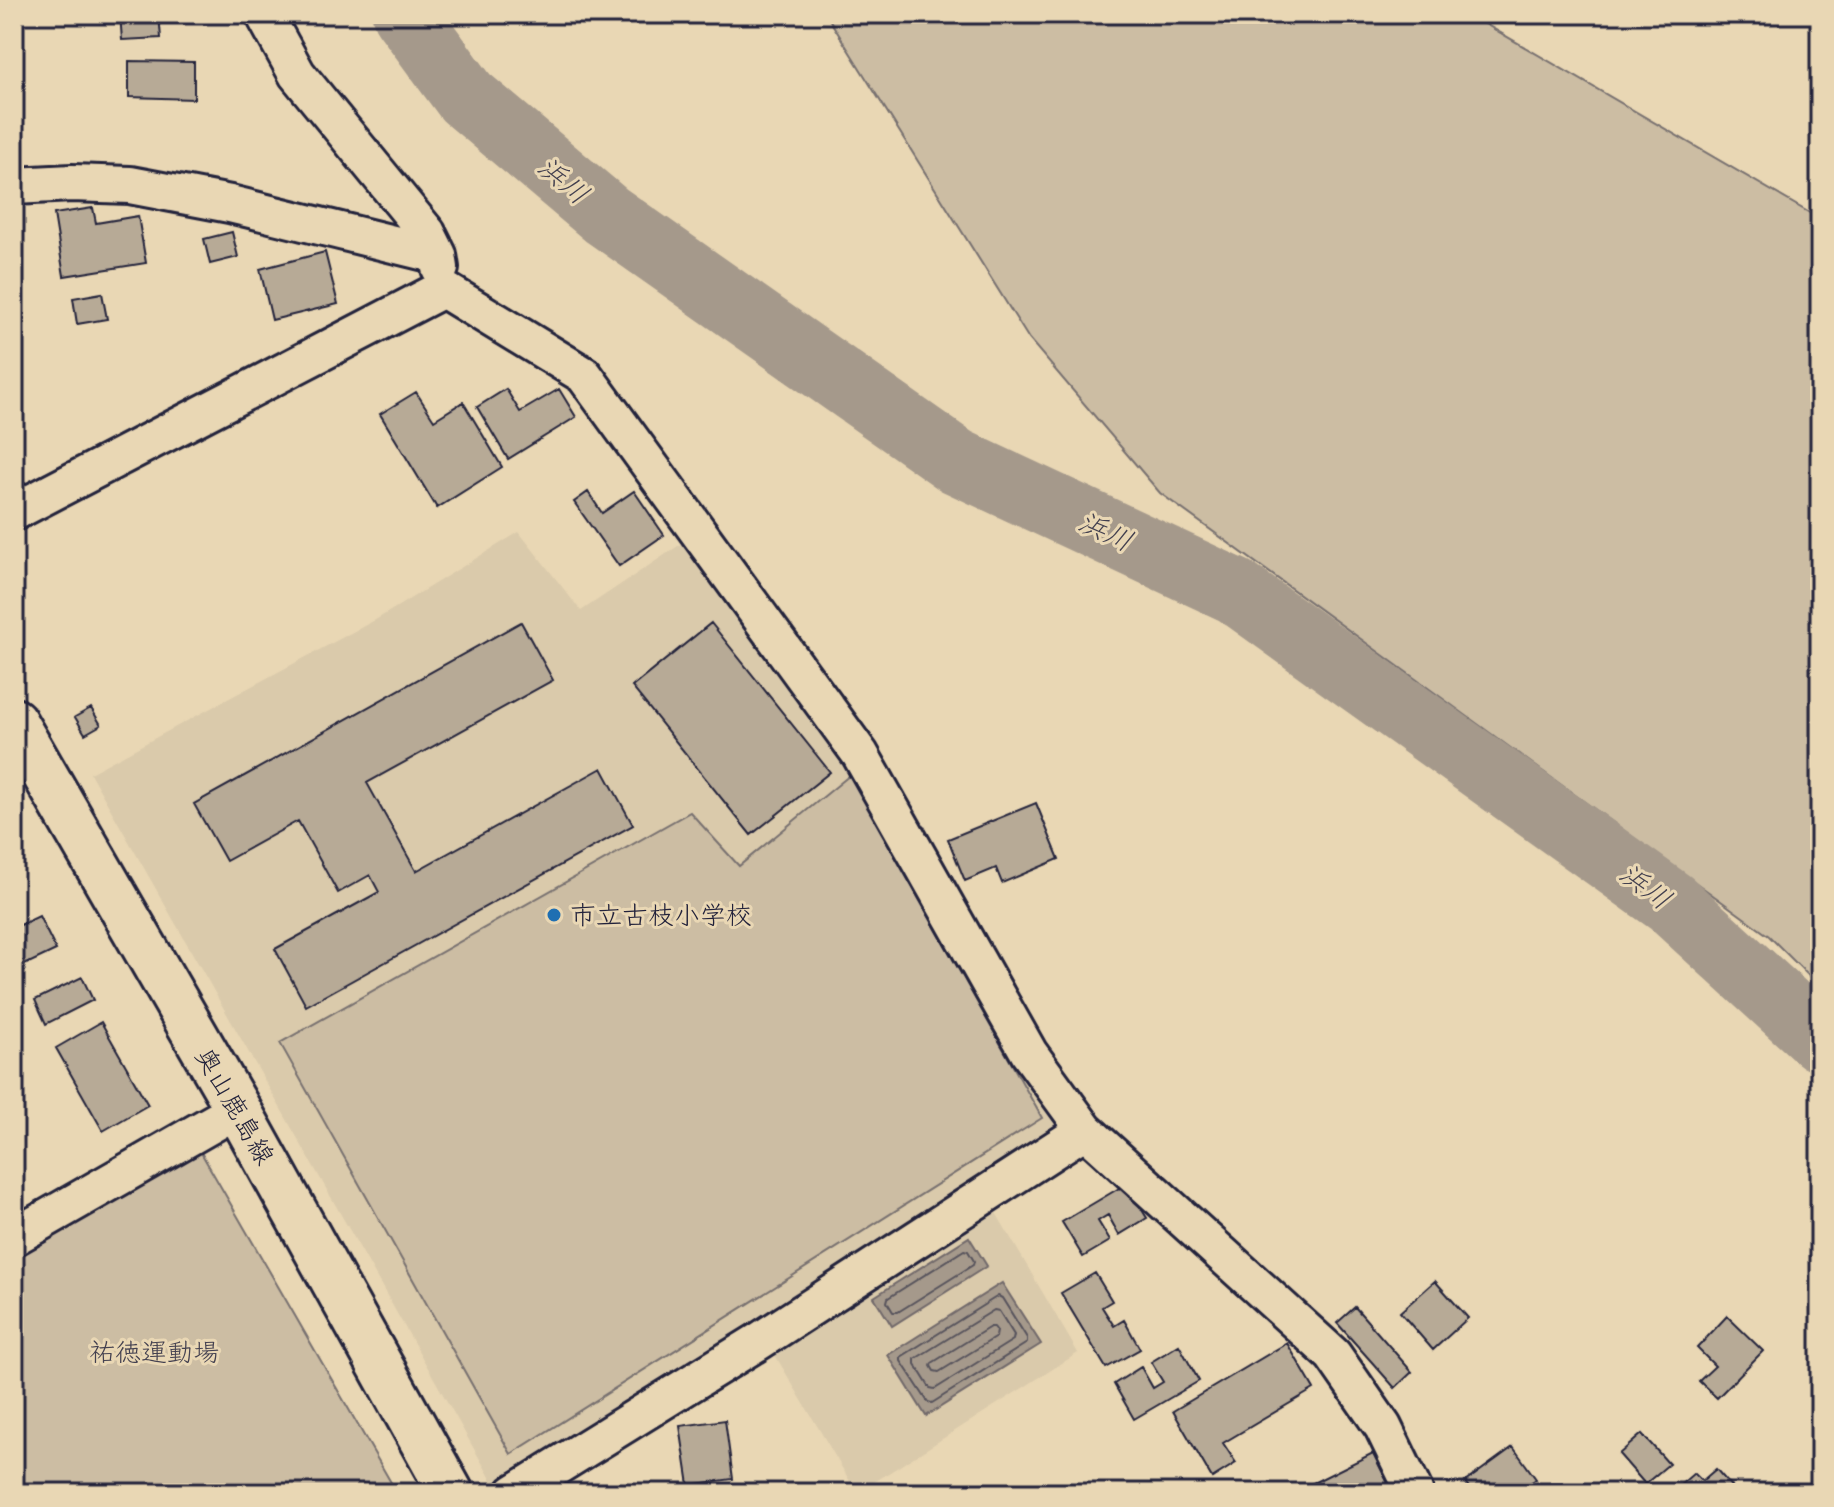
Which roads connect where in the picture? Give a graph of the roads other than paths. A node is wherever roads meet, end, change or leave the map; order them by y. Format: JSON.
{"nodes":[{"id":1,"x":264,"y":14,"type":"edge"},
{"id":2,"x":14,"y":186,"type":"edge"},
{"id":3,"x":440,"y":272,"type":"junction"},
{"id":4,"x":14,"y":512,"type":"edge"},
{"id":5,"x":14,"y":721,"type":"edge"},
{"id":6,"x":238,"y":1109,"type":"junction"},
{"id":7,"x":1085,"y":1130,"type":"junction"},
{"id":8,"x":14,"y":1237,"type":"edge"},
{"id":9,"x":451,"y":1493,"type":"edge"},
{"id":10,"x":514,"y":1493,"type":"edge"},
{"id":11,"x":1415,"y":1493,"type":"edge"}],
"edges":[{"from":1,"to":3,"type":"street"},
{"from":2,"to":3,"type":"street"},
{"from":3,"to":4,"type":"street"},
{"from":3,"to":7,"type":"street"},
{"from":5,"to":6,"type":"main road","name":"奥山鹿島線"},
{"from":6,"to":8,"type":"street"},
{"from":6,"to":9,"type":"main road","name":"奥山鹿島線"},
{"from":7,"to":10,"type":"street"},
{"from":7,"to":11,"type":"street"}]}
